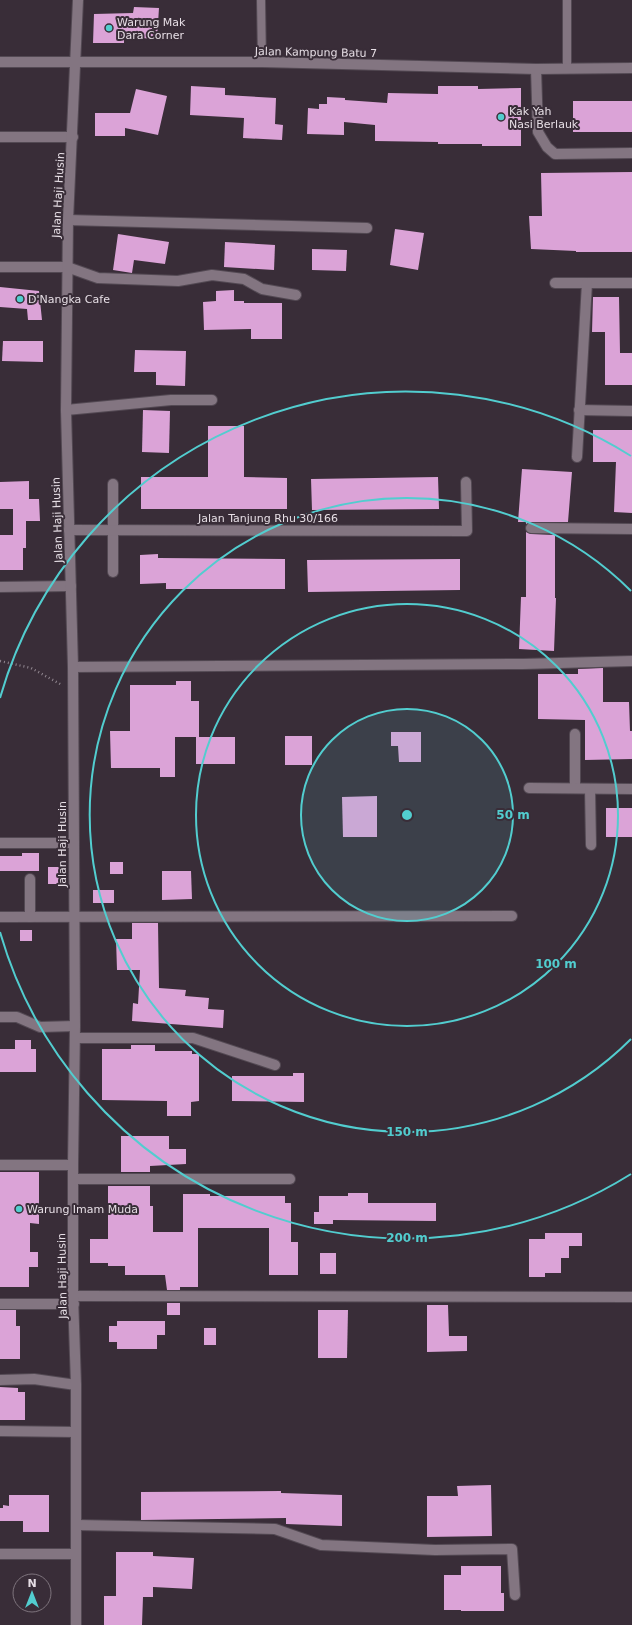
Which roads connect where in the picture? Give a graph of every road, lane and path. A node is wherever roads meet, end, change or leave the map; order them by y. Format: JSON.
{"nodes":[{"id":1,"x":78,"y":0,"type":"edge"},
{"id":2,"x":261,"y":0,"type":"edge"},
{"id":3,"x":567,"y":0,"type":"edge"},
{"id":4,"x":0,"y":62,"type":"edge"},
{"id":5,"x":76,"y":62,"type":"junction"},
{"id":6,"x":262,"y":62,"type":"junction"},
{"id":7,"x":632,"y":68,"type":"edge"},
{"id":8,"x":536,"y":69,"type":"junction"},
{"id":9,"x":567,"y":69,"type":"junction"},
{"id":10,"x":0,"y":137,"type":"edge"},
{"id":11,"x":73,"y":137,"type":"junction"},
{"id":12,"x":632,"y":153,"type":"edge"},
{"id":13,"x":68,"y":220,"type":"junction"},
{"id":14,"x":367,"y":228,"type":"dead end"},
{"id":15,"x":67,"y":266,"type":"junction"},
{"id":16,"x":0,"y":267,"type":"edge"},
{"id":17,"x":556,"y":283,"type":"dead end"},
{"id":18,"x":587,"y":283,"type":"junction"},
{"id":19,"x":632,"y":283,"type":"edge"},
{"id":20,"x":296,"y":295,"type":"dead end"},
{"id":21,"x":212,"y":400,"type":"dead end"},
{"id":22,"x":66,"y":410,"type":"junction"},
{"id":23,"x":579,"y":410,"type":"junction"},
{"id":24,"x":632,"y":410,"type":"edge"},
{"id":25,"x":577,"y":457,"type":"dead end"},
{"id":26,"x":466,"y":482,"type":"dead end"},
{"id":27,"x":113,"y":484,"type":"dead end"},
{"id":28,"x":530,"y":528,"type":"dead end"},
{"id":29,"x":632,"y":529,"type":"edge"},
{"id":30,"x":69,"y":530,"type":"junction"},
{"id":31,"x":114,"y":530,"type":"junction"},
{"id":32,"x":113,"y":572,"type":"dead end"},
{"id":33,"x":71,"y":586,"type":"junction"},
{"id":34,"x":0,"y":587,"type":"edge"},
{"id":35,"x":0,"y":661,"type":"edge"},
{"id":36,"x":632,"y":662,"type":"edge"},
{"id":37,"x":73,"y":667,"type":"junction"},
{"id":38,"x":73,"y":691,"type":"junction"},
{"id":39,"x":575,"y":734,"type":"dead end"},
{"id":40,"x":529,"y":788,"type":"dead end"},
{"id":41,"x":575,"y":788,"type":"junction"},
{"id":42,"x":590,"y":789,"type":"junction"},
{"id":43,"x":632,"y":789,"type":"edge"},
{"id":44,"x":0,"y":843,"type":"edge"},
{"id":45,"x":74,"y":843,"type":"junction"},
{"id":46,"x":591,"y":845,"type":"dead end"},
{"id":47,"x":30,"y":879,"type":"dead end"},
{"id":48,"x":74,"y":916,"type":"junction"},
{"id":49,"x":512,"y":916,"type":"dead end"},
{"id":50,"x":0,"y":917,"type":"edge"},
{"id":51,"x":30,"y":917,"type":"junction"},
{"id":52,"x":0,"y":1017,"type":"edge"},
{"id":53,"x":75,"y":1026,"type":"junction"},
{"id":54,"x":75,"y":1038,"type":"junction"},
{"id":55,"x":275,"y":1066,"type":"dead end"},
{"id":56,"x":0,"y":1165,"type":"edge"},
{"id":57,"x":73,"y":1165,"type":"junction"},
{"id":58,"x":73,"y":1179,"type":"junction"},
{"id":59,"x":290,"y":1179,"type":"dead end"},
{"id":60,"x":632,"y":1297,"type":"edge"},
{"id":61,"x":73,"y":1300,"type":"junction"},
{"id":62,"x":0,"y":1304,"type":"edge"},
{"id":63,"x":0,"y":1380,"type":"edge"},
{"id":64,"x":76,"y":1385,"type":"junction"},
{"id":65,"x":0,"y":1431,"type":"edge"},
{"id":66,"x":76,"y":1432,"type":"junction"},
{"id":67,"x":76,"y":1525,"type":"junction"},
{"id":68,"x":0,"y":1554,"type":"edge"},
{"id":69,"x":76,"y":1554,"type":"junction"},
{"id":70,"x":515,"y":1595,"type":"dead end"},
{"id":71,"x":76,"y":1625,"type":"edge"}],
"edges":[{"from":1,"to":5,"type":"street","name":"Jalan Haji Husin"},
{"from":2,"to":6,"type":"lane"},
{"from":3,"to":9,"type":"lane"},
{"from":4,"to":5,"type":"street","name":"Jalan Kampung Batu 7"},
{"from":5,"to":6,"type":"street","name":"Jalan Kampung Batu 7"},
{"from":5,"to":11,"type":"street","name":"Jalan Haji Husin"},
{"from":6,"to":8,"type":"street","name":"Jalan Kampung Batu 7"},
{"from":7,"to":9,"type":"street","name":"Jalan Kampung Batu 7"},
{"from":8,"to":9,"type":"street","name":"Jalan Kampung Batu 7"},
{"from":8,"to":12,"type":"street"},
{"from":10,"to":11,"type":"street"},
{"from":11,"to":13,"type":"street","name":"Jalan Haji Husin"},
{"from":13,"to":14,"type":"street"},
{"from":13,"to":15,"type":"street","name":"Jalan Haji Husin"},
{"from":15,"to":16,"type":"street"},
{"from":15,"to":20,"type":"street"},
{"from":15,"to":22,"type":"street","name":"Jalan Haji Husin"},
{"from":17,"to":18,"type":"street"},
{"from":18,"to":19,"type":"street"},
{"from":18,"to":23,"type":"street"},
{"from":21,"to":22,"type":"street"},
{"from":22,"to":30,"type":"street","name":"Jalan Haji Husin"},
{"from":23,"to":24,"type":"street"},
{"from":23,"to":25,"type":"street"},
{"from":26,"to":31,"type":"street","name":"Jalan Tanjung Rhu 30/166"},
{"from":27,"to":31,"type":"street"},
{"from":28,"to":29,"type":"street"},
{"from":30,"to":31,"type":"street","name":"Jalan Tanjung Rhu 30/166"},
{"from":30,"to":33,"type":"street","name":"Jalan Haji Husin"},
{"from":31,"to":32,"type":"street"},
{"from":33,"to":34,"type":"street"},
{"from":33,"to":37,"type":"street","name":"Jalan Haji Husin"},
{"from":35,"to":38,"type":"path"},
{"from":36,"to":37,"type":"street"},
{"from":37,"to":38,"type":"street","name":"Jalan Haji Husin"},
{"from":38,"to":45,"type":"street","name":"Jalan Haji Husin"},
{"from":39,"to":41,"type":"street"},
{"from":40,"to":41,"type":"street"},
{"from":41,"to":42,"type":"street"},
{"from":42,"to":43,"type":"street"},
{"from":42,"to":46,"type":"street"},
{"from":44,"to":45,"type":"street"},
{"from":45,"to":48,"type":"street","name":"Jalan Haji Husin"},
{"from":47,"to":51,"type":"street"},
{"from":48,"to":49,"type":"street"},
{"from":48,"to":51,"type":"street"},
{"from":48,"to":53,"type":"street","name":"Jalan Haji Husin"},
{"from":50,"to":51,"type":"street"},
{"from":52,"to":53,"type":"street"},
{"from":53,"to":54,"type":"street","name":"Jalan Haji Husin"},
{"from":54,"to":55,"type":"street"},
{"from":54,"to":57,"type":"street","name":"Jalan Haji Husin"},
{"from":56,"to":57,"type":"street"},
{"from":57,"to":58,"type":"street","name":"Jalan Haji Husin"},
{"from":58,"to":59,"type":"street"},
{"from":58,"to":61,"type":"street","name":"Jalan Haji Husin"},
{"from":60,"to":61,"type":"street"},
{"from":61,"to":62,"type":"street"},
{"from":61,"to":64,"type":"street","name":"Jalan Haji Husin"},
{"from":63,"to":64,"type":"street"},
{"from":64,"to":66,"type":"street","name":"Jalan Haji Husin"},
{"from":65,"to":66,"type":"street"},
{"from":66,"to":67,"type":"street","name":"Jalan Haji Husin"},
{"from":67,"to":69,"type":"street","name":"Jalan Haji Husin"},
{"from":67,"to":70,"type":"street"},
{"from":68,"to":69,"type":"street"},
{"from":69,"to":71,"type":"street","name":"Jalan Haji Husin"}]}
